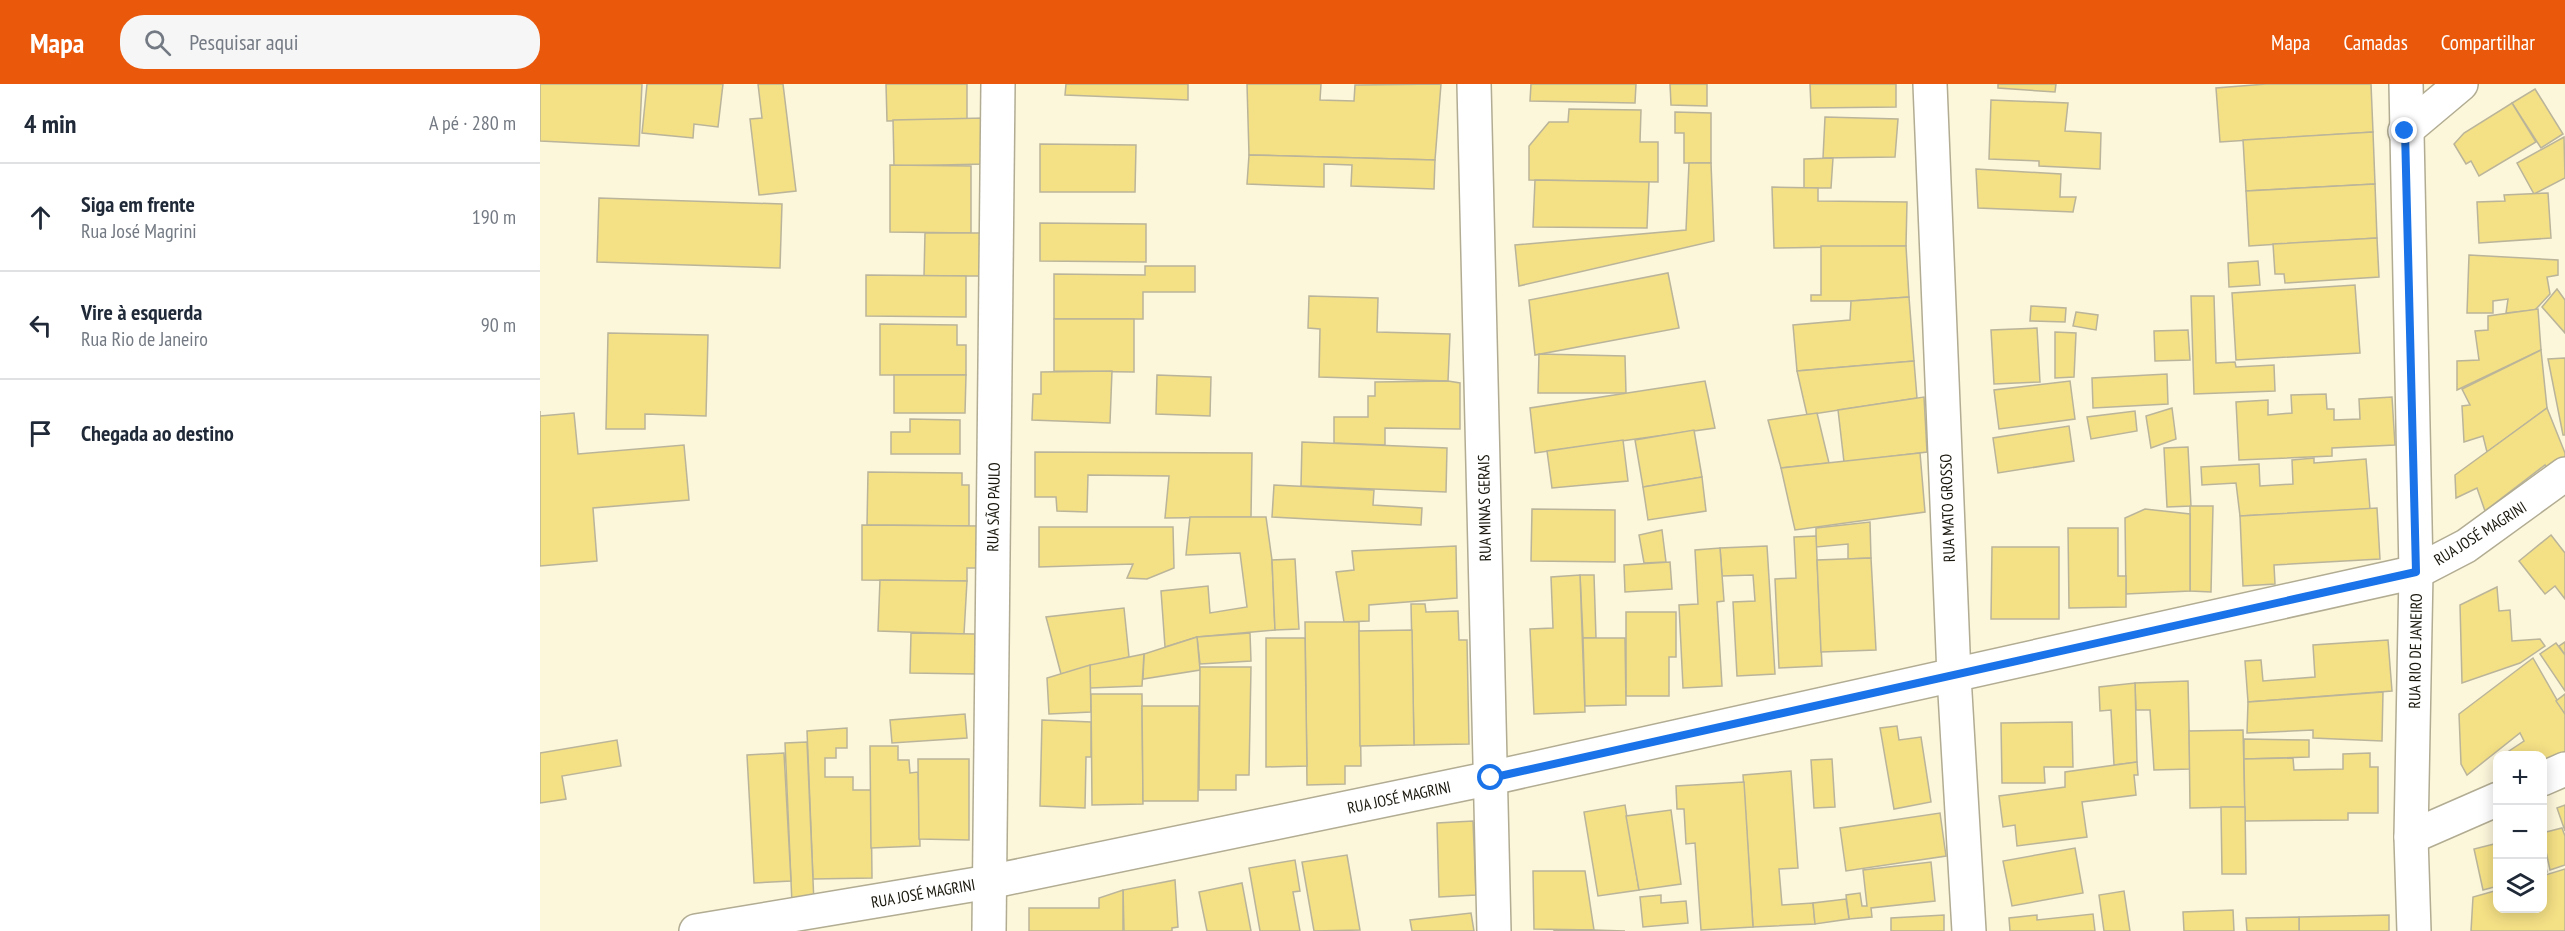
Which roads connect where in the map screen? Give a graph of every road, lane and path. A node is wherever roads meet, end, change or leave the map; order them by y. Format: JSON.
{"nodes":[{"id":1,"x":998,"y":84,"type":"edge"},
{"id":2,"x":1474,"y":84,"type":"edge"},
{"id":3,"x":1930,"y":84,"type":"edge"},
{"id":4,"x":2406,"y":84,"type":"edge"},
{"id":5,"x":2461,"y":84,"type":"edge"},
{"id":6,"x":2405,"y":131,"type":"junction"},
{"id":7,"x":2565,"y":474,"type":"edge"},
{"id":8,"x":2416,"y":572,"type":"junction"},
{"id":9,"x":1954,"y":676,"type":"junction"},
{"id":10,"x":2565,"y":769,"type":"edge"},
{"id":11,"x":2547,"y":777,"type":"edge"},
{"id":12,"x":1491,"y":778,"type":"junction"},
{"id":13,"x":2493,"y":801,"type":"edge"},
{"id":14,"x":2411,"y":837,"type":"junction"},
{"id":15,"x":988,"y":882,"type":"junction"},
{"id":16,"x":696,"y":931,"type":"edge"},
{"id":17,"x":988,"y":931,"type":"edge"},
{"id":18,"x":1494,"y":931,"type":"edge"},
{"id":19,"x":1969,"y":931,"type":"edge"},
{"id":20,"x":2414,"y":931,"type":"edge"}],
"edges":[{"from":1,"to":15,"type":"street","name":"RUA SÃO PAULO"},
{"from":2,"to":12,"type":"street","name":"RUA MINAS GERAIS"},
{"from":3,"to":9,"type":"street","name":"RUA MATO GROSSO"},
{"from":4,"to":6,"type":"street","name":"RUA RIO DE JANEIRO"},
{"from":5,"to":6,"type":"street"},
{"from":6,"to":8,"type":"street","name":"RUA RIO DE JANEIRO"},
{"from":7,"to":8,"type":"street","name":"RUA JOSÉ MAGRINI"},
{"from":8,"to":9,"type":"street","name":"RUA JOSÉ MAGRINI"},
{"from":8,"to":14,"type":"street","name":"RUA RIO DE JANEIRO"},
{"from":9,"to":12,"type":"street","name":"RUA JOSÉ MAGRINI"},
{"from":9,"to":19,"type":"street","name":"RUA MATO GROSSO"},
{"from":10,"to":11,"type":"street"},
{"from":12,"to":15,"type":"street","name":"RUA JOSÉ MAGRINI"},
{"from":12,"to":18,"type":"street","name":"RUA MINAS GERAIS"},
{"from":13,"to":14,"type":"street"},
{"from":14,"to":20,"type":"street","name":"RUA RIO DE JANEIRO"},
{"from":15,"to":16,"type":"street","name":"RUA JOSÉ MAGRINI"},
{"from":15,"to":17,"type":"street","name":"RUA SÃO PAULO"}]}
